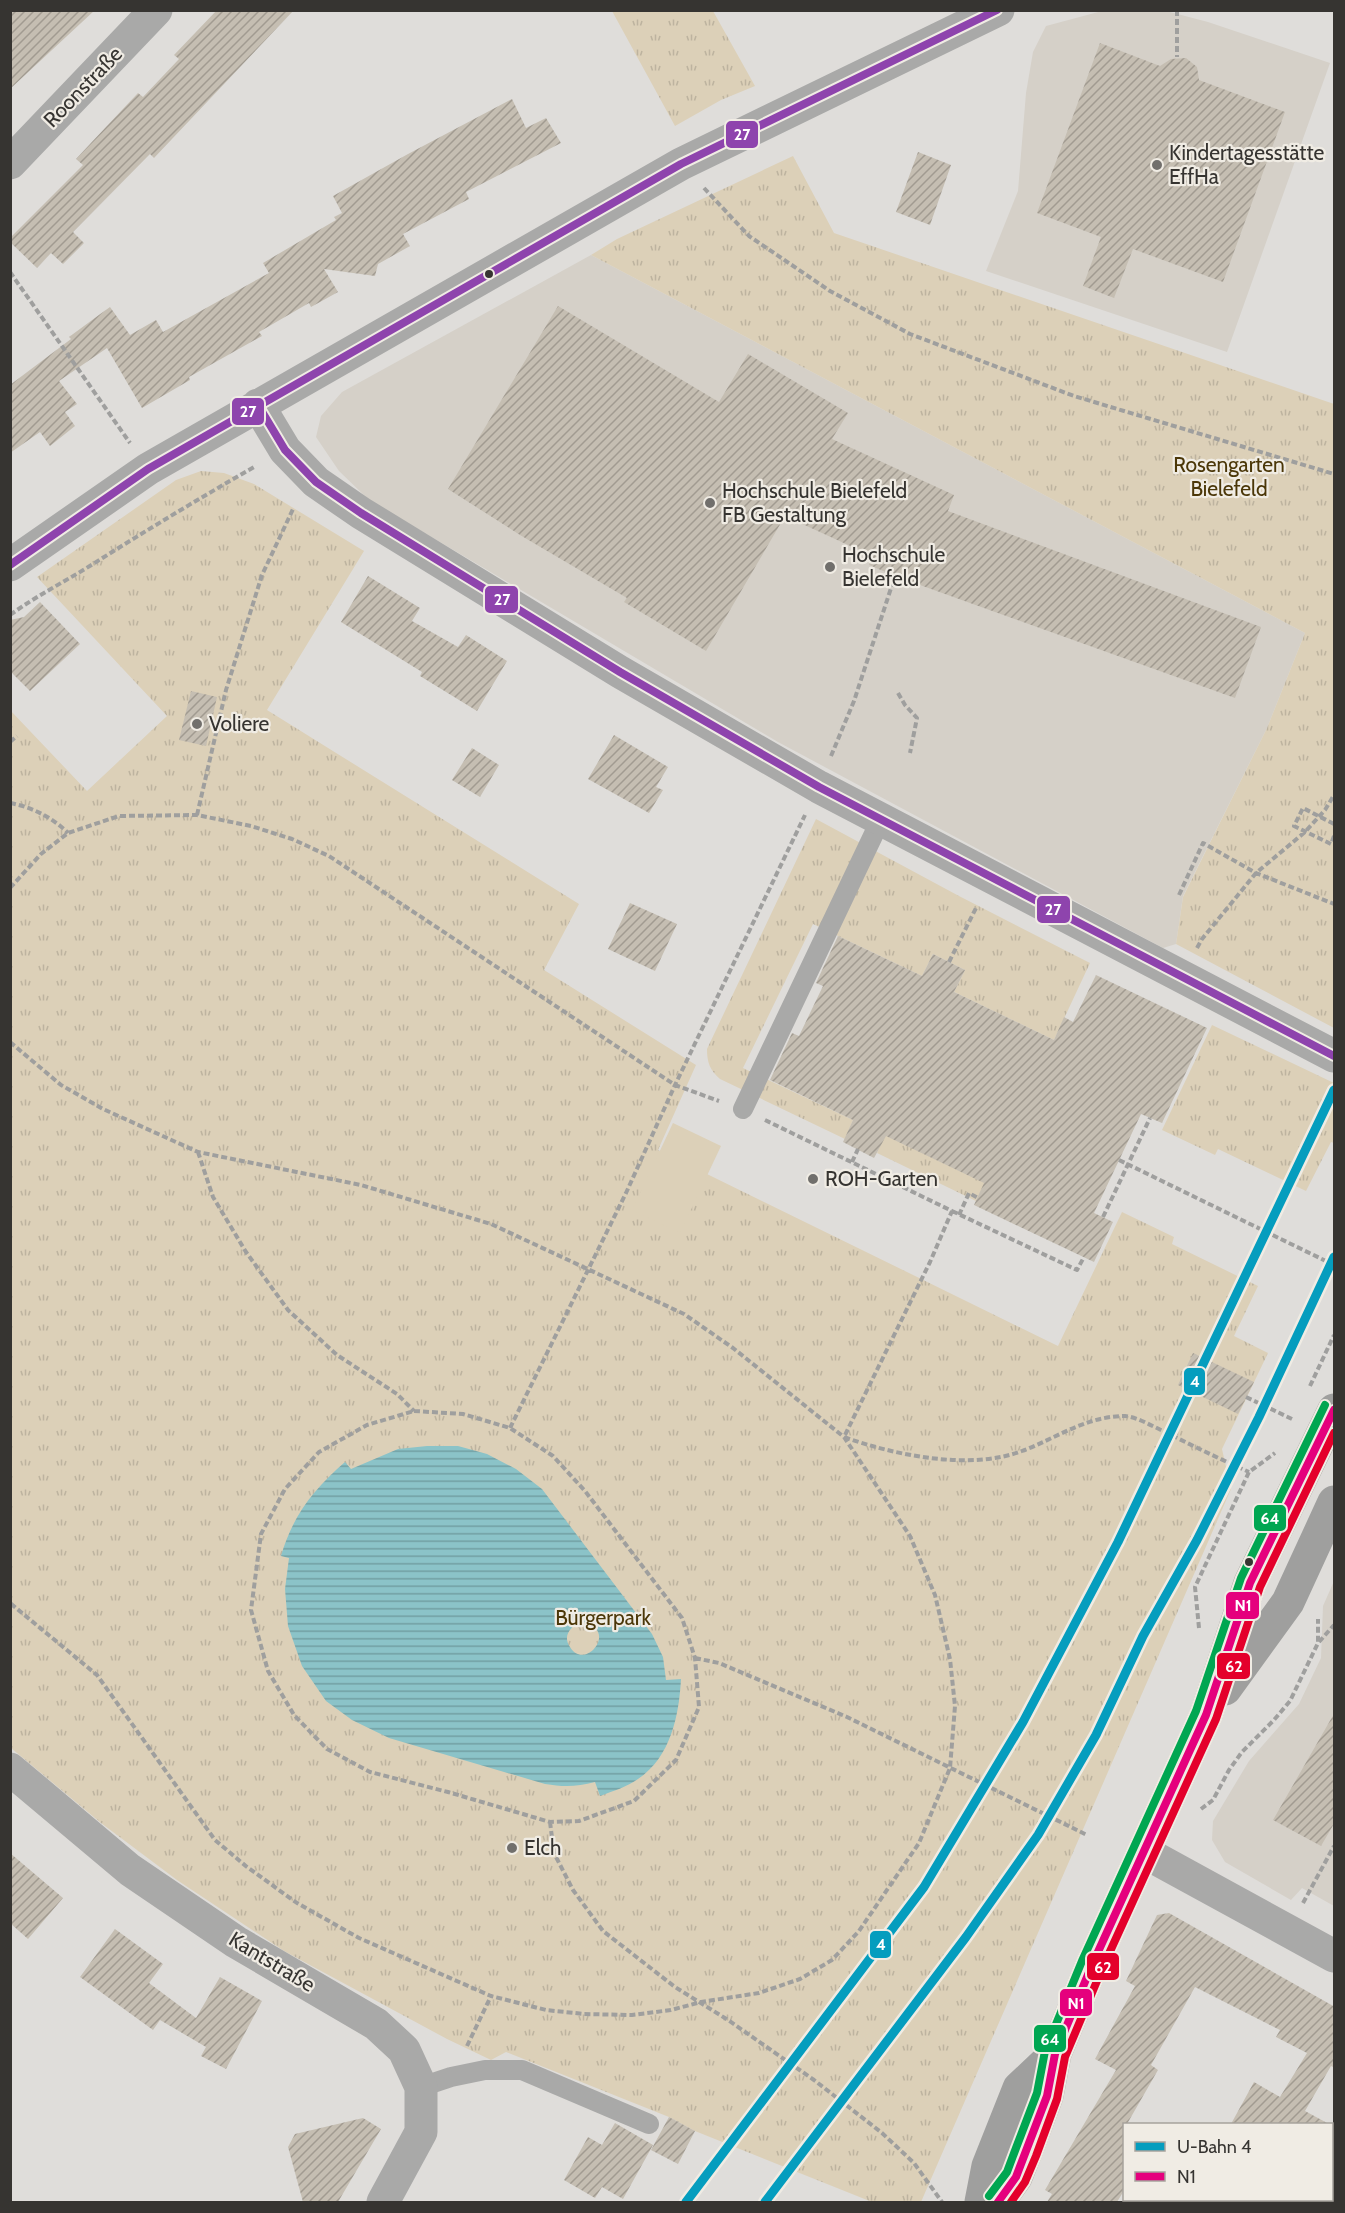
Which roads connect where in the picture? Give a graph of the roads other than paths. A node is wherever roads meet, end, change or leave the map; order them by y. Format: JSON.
{"nodes":[{"id":1,"x":156,"y":10,"type":"edge"},
{"id":2,"x":998,"y":10,"type":"edge"},
{"id":3,"x":10,"y":163,"type":"edge"},
{"id":4,"x":258,"y":405,"type":"junction"},
{"id":5,"x":10,"y":565,"type":"edge"},
{"id":6,"x":881,"y":819,"type":"junction"},
{"id":7,"x":1335,"y":1056,"type":"edge"},
{"id":8,"x":742,"y":1109,"type":"road end"},
{"id":9,"x":1335,"y":1410,"type":"edge"},
{"id":10,"x":1335,"y":1502,"type":"edge"},
{"id":11,"x":1206,"y":1715,"type":"junction"},
{"id":12,"x":10,"y":1769,"type":"edge"},
{"id":13,"x":1144,"y":1852,"type":"junction"},
{"id":14,"x":1335,"y":1956,"type":"edge"},
{"id":15,"x":1055,"y":2054,"type":"junction"},
{"id":16,"x":421,"y":2087,"type":"junction"},
{"id":17,"x":649,"y":2124,"type":"dead end"},
{"id":18,"x":383,"y":2202,"type":"edge"},
{"id":19,"x":981,"y":2202,"type":"edge"},
{"id":20,"x":999,"y":2202,"type":"edge"}],
"edges":[{"from":1,"to":3,"type":"street","name":"Roonstraße"},
{"from":2,"to":4,"type":"street"},
{"from":4,"to":5,"type":"street"},
{"from":4,"to":6,"type":"street"},
{"from":6,"to":7,"type":"street"},
{"from":6,"to":8,"type":"lane"},
{"from":9,"to":11,"type":"main road"},
{"from":10,"to":11,"type":"main road"},
{"from":11,"to":13,"type":"main road"},
{"from":12,"to":16,"type":"street","name":"Kantstraße"},
{"from":13,"to":14,"type":"street"},
{"from":13,"to":15,"type":"main road"},
{"from":15,"to":19,"type":"main road"},
{"from":15,"to":20,"type":"main road"},
{"from":16,"to":17,"type":"lane"},
{"from":16,"to":18,"type":"street","name":"Kantstraße"}]}
